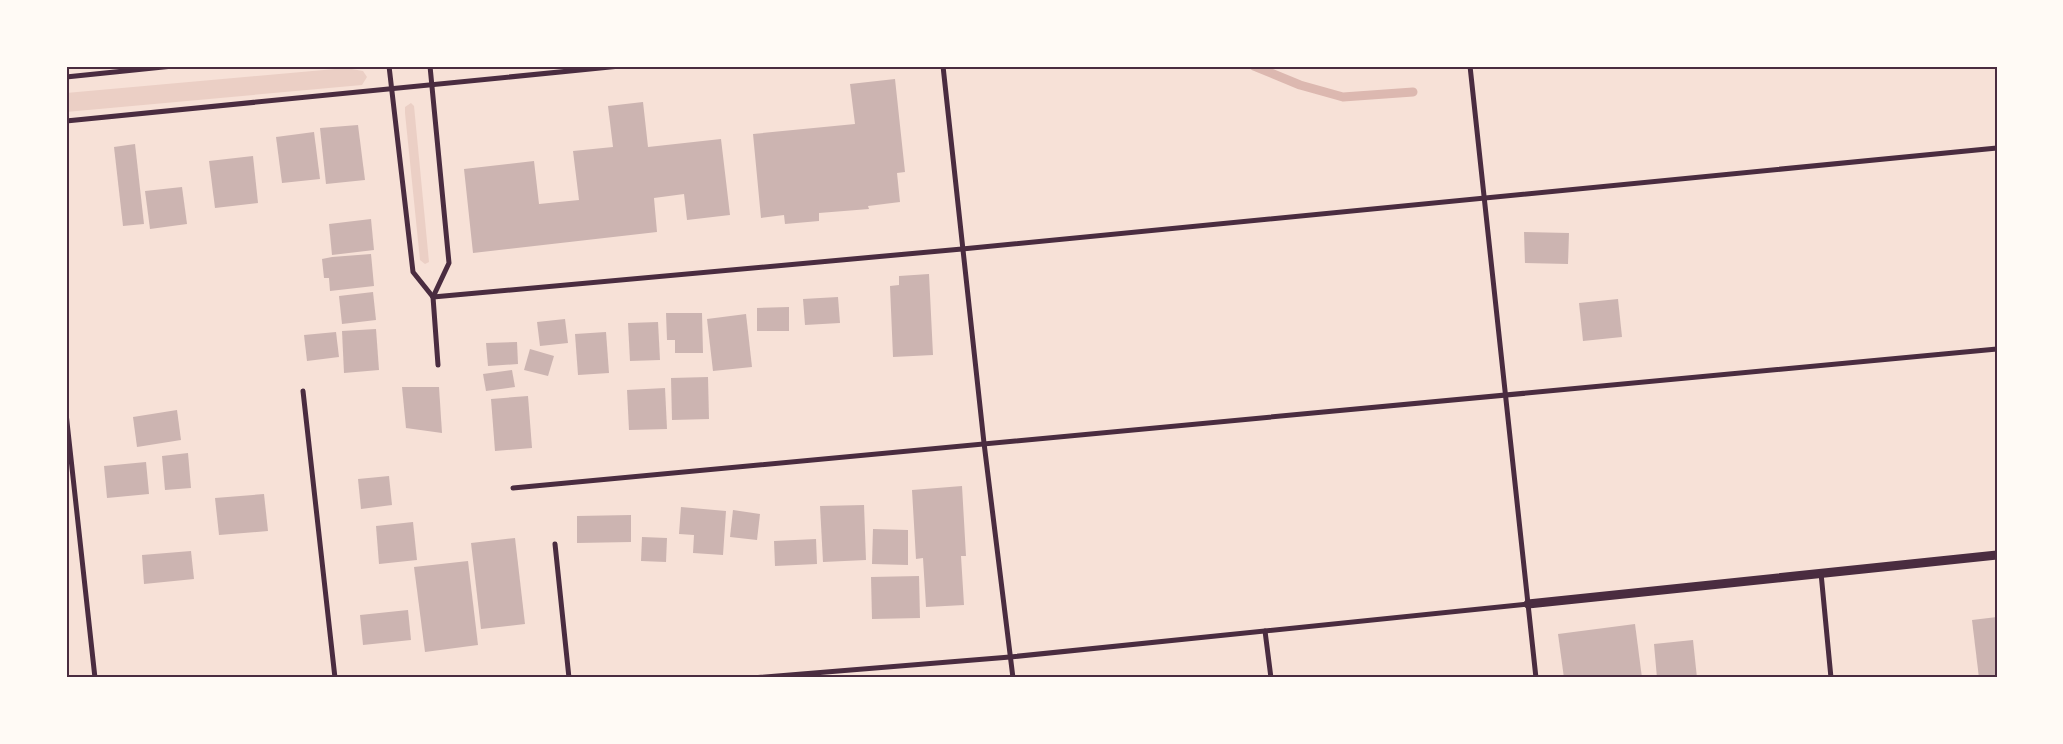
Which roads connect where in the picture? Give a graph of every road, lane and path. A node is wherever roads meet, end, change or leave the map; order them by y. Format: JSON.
{"nodes":[{"id":1,"x":173,"y":66,"type":"edge"},
{"id":2,"x":389,"y":66,"type":"edge"},
{"id":3,"x":430,"y":66,"type":"edge"},
{"id":4,"x":620,"y":66,"type":"edge"},
{"id":5,"x":943,"y":66,"type":"edge"},
{"id":6,"x":1470,"y":66,"type":"edge"},
{"id":7,"x":66,"y":77,"type":"edge"},
{"id":8,"x":433,"y":86,"type":"junction"},
{"id":9,"x":391,"y":90,"type":"junction"},
{"id":10,"x":66,"y":121,"type":"edge"},
{"id":11,"x":1997,"y":148,"type":"edge"},
{"id":12,"x":1484,"y":198,"type":"junction"},
{"id":13,"x":962,"y":249,"type":"junction"},
{"id":14,"x":433,"y":297,"type":"junction"},
{"id":15,"x":1997,"y":349,"type":"edge"},
{"id":16,"x":438,"y":365,"type":"dead end"},
{"id":17,"x":302,"y":391,"type":"dead end"},
{"id":18,"x":1505,"y":395,"type":"junction"},
{"id":19,"x":66,"y":413,"type":"edge"},
{"id":20,"x":984,"y":443,"type":"junction"},
{"id":21,"x":513,"y":488,"type":"dead end"},
{"id":22,"x":555,"y":544,"type":"dead end"},
{"id":23,"x":1997,"y":555,"type":"edge"},
{"id":24,"x":1821,"y":572,"type":"junction"},
{"id":25,"x":1528,"y":604,"type":"junction"},
{"id":26,"x":1265,"y":631,"type":"junction"},
{"id":27,"x":1010,"y":658,"type":"junction"},
{"id":28,"x":802,"y":676,"type":"edge"},
{"id":29,"x":95,"y":678,"type":"edge"},
{"id":30,"x":335,"y":678,"type":"edge"},
{"id":31,"x":569,"y":678,"type":"edge"},
{"id":32,"x":752,"y":678,"type":"edge"},
{"id":33,"x":1013,"y":678,"type":"edge"},
{"id":34,"x":1271,"y":678,"type":"edge"},
{"id":35,"x":1536,"y":678,"type":"edge"},
{"id":36,"x":1831,"y":678,"type":"edge"}],
"edges":[{"from":1,"to":7,"type":"street"},
{"from":2,"to":9,"type":"street"},
{"from":3,"to":8,"type":"street"},
{"from":4,"to":8,"type":"street"},
{"from":5,"to":13,"type":"street"},
{"from":6,"to":12,"type":"street"},
{"from":8,"to":9,"type":"street"},
{"from":8,"to":14,"type":"street"},
{"from":9,"to":10,"type":"street"},
{"from":9,"to":14,"type":"street"},
{"from":11,"to":12,"type":"street"},
{"from":12,"to":13,"type":"street"},
{"from":12,"to":18,"type":"street"},
{"from":13,"to":14,"type":"street"},
{"from":13,"to":20,"type":"street"},
{"from":14,"to":16,"type":"street"},
{"from":15,"to":18,"type":"street"},
{"from":17,"to":30,"type":"street"},
{"from":18,"to":20,"type":"street"},
{"from":18,"to":25,"type":"street"},
{"from":19,"to":29,"type":"street"},
{"from":20,"to":21,"type":"street"},
{"from":20,"to":27,"type":"street"},
{"from":22,"to":31,"type":"street"},
{"from":23,"to":24,"type":"street"},
{"from":24,"to":25,"type":"street"},
{"from":24,"to":36,"type":"street"},
{"from":25,"to":26,"type":"street"},
{"from":25,"to":35,"type":"street"},
{"from":26,"to":27,"type":"street"},
{"from":26,"to":34,"type":"street"},
{"from":27,"to":28,"type":"street"},
{"from":27,"to":33,"type":"street"},
{"from":28,"to":32,"type":"street"}]}
